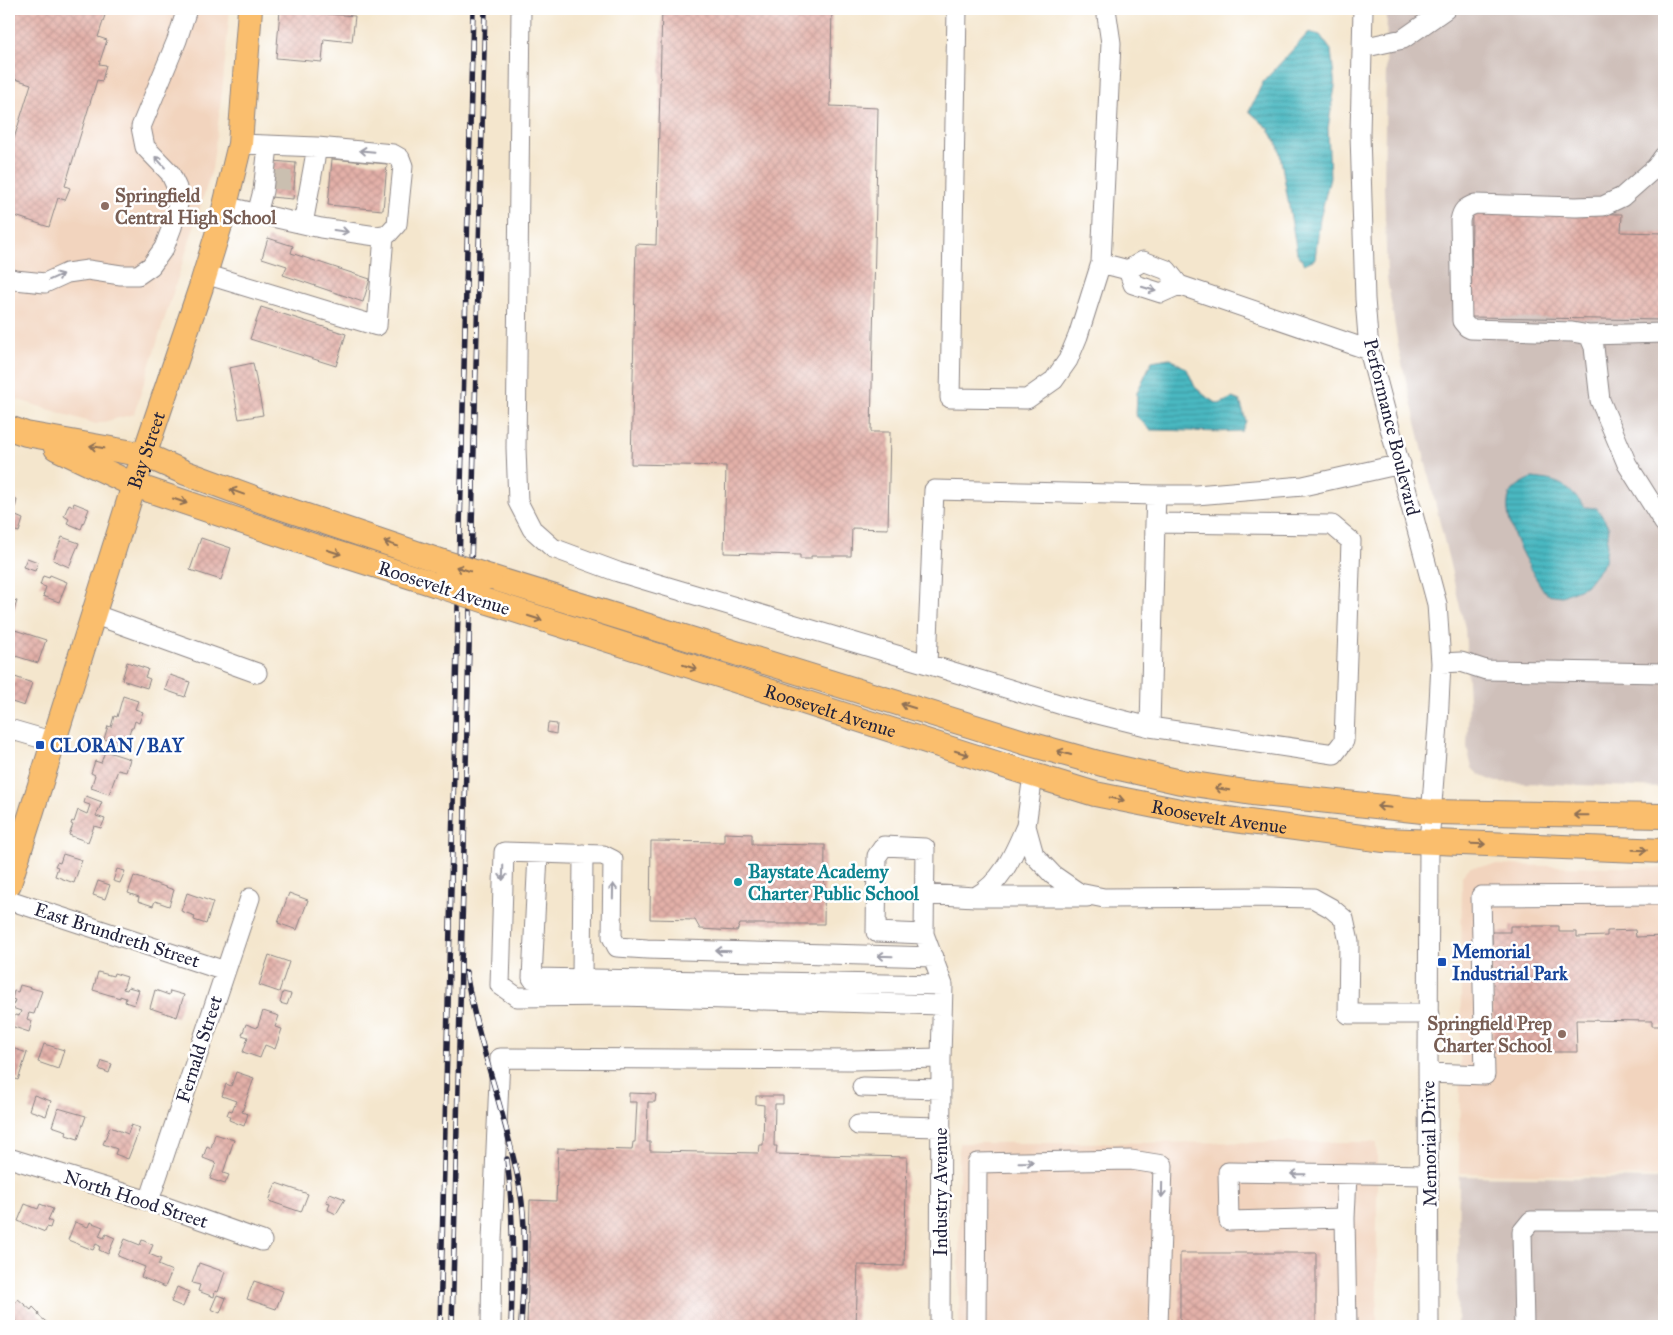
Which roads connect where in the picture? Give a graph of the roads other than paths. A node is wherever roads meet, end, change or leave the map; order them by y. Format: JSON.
{"nodes":[{"id":1,"x":187,"y":9,"type":"edge"},
{"id":2,"x":250,"y":9,"type":"edge"},
{"id":3,"x":521,"y":9,"type":"edge"},
{"id":4,"x":957,"y":9,"type":"edge"},
{"id":5,"x":1106,"y":9,"type":"edge"},
{"id":6,"x":1362,"y":9,"type":"edge"},
{"id":7,"x":1446,"y":9,"type":"edge"},
{"id":8,"x":1362,"y":48,"type":"junction"},
{"id":9,"x":240,"y":144,"type":"junction"},
{"id":10,"x":268,"y":146,"type":"junction"},
{"id":11,"x":316,"y":147,"type":"junction"},
{"id":12,"x":1664,"y":156,"type":"edge"},
{"id":13,"x":224,"y":206,"type":"junction"},
{"id":14,"x":257,"y":214,"type":"junction"},
{"id":15,"x":303,"y":224,"type":"junction"},
{"id":16,"x":384,"y":235,"type":"junction"},
{"id":17,"x":1101,"y":263,"type":"junction"},
{"id":18,"x":205,"y":274,"type":"junction"},
{"id":19,"x":9,"y":278,"type":"edge"},
{"id":20,"x":1664,"y":333,"type":"edge"},
{"id":21,"x":1589,"y":335,"type":"junction"},
{"id":22,"x":1369,"y":350,"type":"junction"},
{"id":23,"x":18,"y":431,"type":"edge"},
{"id":24,"x":145,"y":455,"type":"junction"},
{"id":25,"x":1401,"y":464,"type":"junction"},
{"id":26,"x":134,"y":485,"type":"junction"},
{"id":27,"x":1156,"y":495,"type":"junction"},
{"id":28,"x":1155,"y":522,"type":"junction"},
{"id":29,"x":1664,"y":523,"type":"edge"},
{"id":30,"x":93,"y":614,"type":"junction"},
{"id":31,"x":928,"y":664,"type":"junction"},
{"id":32,"x":1441,"y":664,"type":"junction"},
{"id":33,"x":257,"y":673,"type":"dead end"},
{"id":34,"x":1664,"y":674,"type":"edge"},
{"id":35,"x":1150,"y":727,"type":"junction"},
{"id":36,"x":9,"y":729,"type":"edge"},
{"id":37,"x":54,"y":742,"type":"junction"},
{"id":38,"x":1033,"y":775,"type":"junction"},
{"id":39,"x":1432,"y":812,"type":"junction"},
{"id":40,"x":1664,"y":816,"type":"edge"},
{"id":41,"x":1026,"y":826,"type":"junction"},
{"id":42,"x":1429,"y":843,"type":"junction"},
{"id":43,"x":1664,"y":851,"type":"edge"},
{"id":44,"x":538,"y":854,"type":"junction"},
{"id":45,"x":583,"y":854,"type":"junction"},
{"id":46,"x":9,"y":884,"type":"edge"},
{"id":47,"x":924,"y":894,"type":"junction"},
{"id":48,"x":1664,"y":895,"type":"edge"},
{"id":49,"x":975,"y":897,"type":"junction"},
{"id":50,"x":1098,"y":897,"type":"junction"},
{"id":51,"x":250,"y":898,"type":"dead end"},
{"id":52,"x":9,"y":900,"type":"edge"},
{"id":53,"x":924,"y":934,"type":"junction"},
{"id":54,"x":934,"y":957,"type":"junction"},
{"id":55,"x":225,"y":971,"type":"junction"},
{"id":56,"x":582,"y":979,"type":"junction"},
{"id":57,"x":943,"y":985,"type":"junction"},
{"id":58,"x":942,"y":1005,"type":"junction"},
{"id":59,"x":1429,"y":1014,"type":"junction"},
{"id":60,"x":941,"y":1058,"type":"junction"},
{"id":61,"x":1428,"y":1073,"type":"junction"},
{"id":62,"x":862,"y":1087,"type":"dead end"},
{"id":63,"x":940,"y":1089,"type":"junction"},
{"id":64,"x":858,"y":1125,"type":"dead end"},
{"id":65,"x":941,"y":1127,"type":"junction"},
{"id":66,"x":9,"y":1158,"type":"edge"},
{"id":67,"x":1347,"y":1175,"type":"junction"},
{"id":68,"x":1429,"y":1175,"type":"junction"},
{"id":69,"x":149,"y":1201,"type":"junction"},
{"id":70,"x":1345,"y":1218,"type":"junction"},
{"id":71,"x":1664,"y":1222,"type":"edge"},
{"id":72,"x":262,"y":1241,"type":"dead end"},
{"id":73,"x":491,"y":1326,"type":"edge"},
{"id":74,"x":940,"y":1326,"type":"edge"},
{"id":75,"x":976,"y":1326,"type":"edge"},
{"id":76,"x":1158,"y":1326,"type":"edge"},
{"id":77,"x":1347,"y":1326,"type":"edge"},
{"id":78,"x":1429,"y":1326,"type":"edge"},
{"id":79,"x":1524,"y":1326,"type":"edge"}],
"edges":[{"from":19,"to":1,"type":"street","one_way":true},
{"from":2,"to":9,"type":"main road","name":"Bay Street"},
{"from":3,"to":31,"type":"street"},
{"from":4,"to":17,"type":"street"},
{"from":5,"to":17,"type":"street"},
{"from":6,"to":8,"type":"street","name":"Performance Boulevard"},
{"from":7,"to":8,"type":"street"},
{"from":8,"to":22,"type":"street","name":"Performance Boulevard"},
{"from":9,"to":10,"type":"street"},
{"from":9,"to":13,"type":"main road","name":"Bay Street"},
{"from":10,"to":11,"type":"street"},
{"from":10,"to":14,"type":"street"},
{"from":11,"to":15,"type":"street"},
{"from":16,"to":11,"type":"street","one_way":true},
{"from":12,"to":21,"type":"street"},
{"from":13,"to":14,"type":"street"},
{"from":13,"to":18,"type":"main road","name":"Bay Street"},
{"from":14,"to":15,"type":"street"},
{"from":15,"to":16,"type":"street","one_way":true},
{"from":16,"to":18,"type":"street"},
{"from":17,"to":22,"type":"street"},
{"from":18,"to":24,"type":"main road","name":"Bay Street"},
{"from":20,"to":21,"type":"street"},
{"from":21,"to":29,"type":"street"},
{"from":22,"to":25,"type":"street","name":"Performance Boulevard"},
{"from":24,"to":23,"type":"main road","name":"Roosevelt Avenue","one_way":true},
{"from":23,"to":26,"type":"main road","name":"Roosevelt Avenue"},
{"from":24,"to":26,"type":"main road","name":"Bay Street"},
{"from":39,"to":24,"type":"main road","name":"Roosevelt Avenue","one_way":true,"bridge":true},
{"from":25,"to":27,"type":"street"},
{"from":25,"to":32,"type":"street","name":"Performance Boulevard"},
{"from":26,"to":30,"type":"main road","name":"Bay Street"},
{"from":26,"to":38,"type":"main road","name":"Roosevelt Avenue","one_way":true,"bridge":true},
{"from":27,"to":28,"type":"street"},
{"from":27,"to":31,"type":"street"},
{"from":28,"to":35,"type":"street"},
{"from":28,"to":35,"type":"street"},
{"from":30,"to":33,"type":"street"},
{"from":30,"to":37,"type":"main road","name":"Bay Street"},
{"from":31,"to":35,"type":"street"},
{"from":32,"to":34,"type":"street"},
{"from":32,"to":39,"type":"street","name":"Performance Boulevard"},
{"from":36,"to":37,"type":"street"},
{"from":37,"to":46,"type":"main road","name":"Bay Street"},
{"from":38,"to":41,"type":"street"},
{"from":38,"to":42,"type":"main road","name":"Roosevelt Avenue","one_way":true},
{"from":40,"to":39,"type":"main road","name":"Roosevelt Avenue","one_way":true},
{"from":39,"to":42,"type":"street","name":"Memorial Drive"},
{"from":41,"to":49,"type":"street"},
{"from":41,"to":50,"type":"street"},
{"from":42,"to":43,"type":"main road","name":"Roosevelt Avenue","one_way":true},
{"from":42,"to":59,"type":"street","name":"Memorial Drive"},
{"from":44,"to":45,"type":"street"},
{"from":44,"to":56,"type":"street"},
{"from":44,"to":58,"type":"street","one_way":true},
{"from":54,"to":45,"type":"street","one_way":true},
{"from":45,"to":56,"type":"street"},
{"from":47,"to":49,"type":"street"},
{"from":47,"to":53,"type":"street"},
{"from":47,"to":53,"type":"street"},
{"from":48,"to":61,"type":"street"},
{"from":49,"to":50,"type":"street"},
{"from":50,"to":59,"type":"street"},
{"from":51,"to":55,"type":"street","name":"Fernald Street"},
{"from":52,"to":55,"type":"street","name":"East Brundreth Street"},
{"from":53,"to":54,"type":"street"},
{"from":54,"to":57,"type":"street"},
{"from":55,"to":69,"type":"street","name":"Fernald Street"},
{"from":56,"to":57,"type":"street"},
{"from":57,"to":58,"type":"street","name":"Industry Avenue"},
{"from":58,"to":60,"type":"street","name":"Industry Avenue"},
{"from":59,"to":61,"type":"street","name":"Memorial Drive"},
{"from":60,"to":63,"type":"street","name":"Industry Avenue"},
{"from":60,"to":73,"type":"street"},
{"from":61,"to":68,"type":"street","name":"Memorial Drive"},
{"from":62,"to":63,"type":"street"},
{"from":63,"to":65,"type":"street","name":"Industry Avenue"},
{"from":64,"to":65,"type":"street"},
{"from":65,"to":74,"type":"street","name":"Industry Avenue"},
{"from":66,"to":69,"type":"street","name":"North Hood Street"},
{"from":67,"to":68,"type":"street"},
{"from":67,"to":70,"type":"street"},
{"from":67,"to":70,"type":"street","one_way":true},
{"from":68,"to":78,"type":"street","name":"Memorial Drive"},
{"from":69,"to":72,"type":"street","name":"North Hood Street"},
{"from":70,"to":77,"type":"street"},
{"from":71,"to":79,"type":"street"},
{"from":75,"to":76,"type":"street","one_way":true}]}
